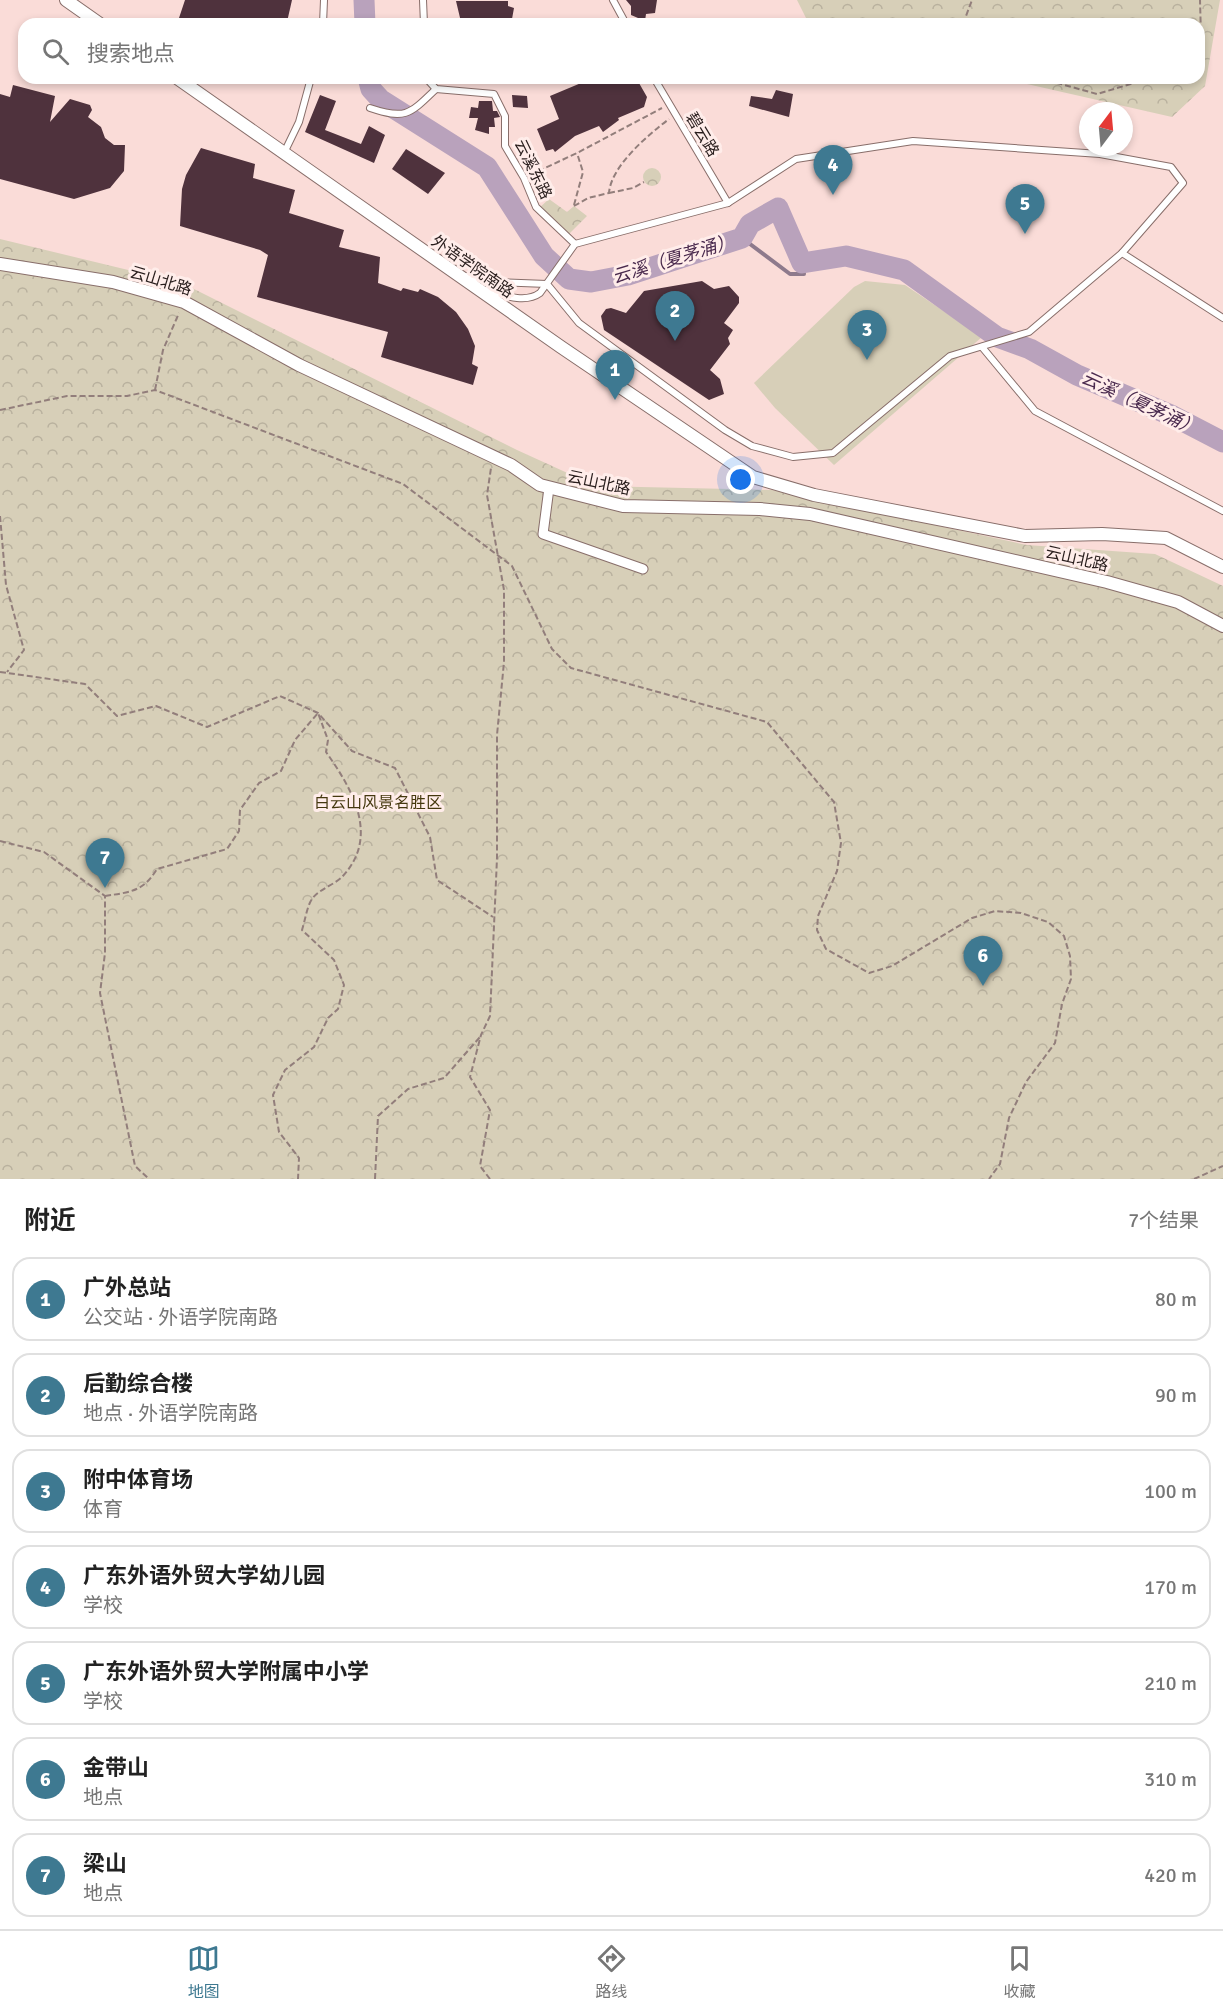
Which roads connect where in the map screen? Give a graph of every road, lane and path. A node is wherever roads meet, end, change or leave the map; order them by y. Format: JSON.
{"nodes":[{"id":1,"x":66,"y":0,"type":"edge"},
{"id":2,"x":324,"y":0,"type":"edge"},
{"id":3,"x":423,"y":0,"type":"edge"},
{"id":4,"x":613,"y":0,"type":"edge"},
{"id":5,"x":972,"y":0,"type":"edge"},
{"id":6,"x":1200,"y":0,"type":"edge"},
{"id":7,"x":92,"y":18,"type":"edge"},
{"id":8,"x":323,"y":18,"type":"edge"},
{"id":9,"x":424,"y":18,"type":"edge"},
{"id":10,"x":623,"y":18,"type":"edge"},
{"id":11,"x":965,"y":18,"type":"edge"},
{"id":12,"x":1200,"y":18,"type":"edge"},
{"id":13,"x":186,"y":84,"type":"edge"},
{"id":14,"x":309,"y":84,"type":"edge"},
{"id":15,"x":431,"y":84,"type":"edge"},
{"id":16,"x":657,"y":84,"type":"edge"},
{"id":17,"x":1061,"y":84,"type":"edge"},
{"id":18,"x":1131,"y":84,"type":"edge"},
{"id":19,"x":436,"y":89,"type":"junction"},
{"id":20,"x":669,"y":104,"type":"junction"},
{"id":21,"x":370,"y":108,"type":"dead end"},
{"id":22,"x":676,"y":115,"type":"junction"},
{"id":23,"x":284,"y":153,"type":"junction"},
{"id":24,"x":577,"y":153,"type":"junction"},
{"id":25,"x":524,"y":178,"type":"junction"},
{"id":26,"x":644,"y":182,"type":"dead end"},
{"id":27,"x":609,"y":193,"type":"junction"},
{"id":28,"x":728,"y":203,"type":"junction"},
{"id":29,"x":575,"y":244,"type":"junction"},
{"id":30,"x":1122,"y":253,"type":"junction"},
{"id":31,"x":0,"y":264,"type":"edge"},
{"id":32,"x":456,"y":274,"type":"junction"},
{"id":33,"x":547,"y":284,"type":"junction"},
{"id":34,"x":474,"y":286,"type":"junction"},
{"id":35,"x":184,"y":302,"type":"junction"},
{"id":36,"x":1223,"y":318,"type":"edge"},
{"id":37,"x":982,"y":347,"type":"junction"},
{"id":38,"x":155,"y":390,"type":"junction"},
{"id":39,"x":0,"y":410,"type":"edge"},
{"id":40,"x":493,"y":456,"type":"junction"},
{"id":41,"x":549,"y":488,"type":"junction"},
{"id":42,"x":814,"y":495,"type":"junction"},
{"id":43,"x":1223,"y":510,"type":"edge"},
{"id":44,"x":810,"y":514,"type":"junction"},
{"id":45,"x":0,"y":516,"type":"edge"},
{"id":46,"x":496,"y":555,"type":"junction"},
{"id":47,"x":1223,"y":567,"type":"edge"},
{"id":48,"x":643,"y":569,"type":"dead end"},
{"id":49,"x":1223,"y":626,"type":"edge"},
{"id":50,"x":0,"y":672,"type":"edge"},
{"id":51,"x":7,"y":672,"type":"junction"},
{"id":52,"x":318,"y":713,"type":"junction"},
{"id":53,"x":0,"y":841,"type":"edge"},
{"id":54,"x":105,"y":896,"type":"junction"},
{"id":55,"x":494,"y":917,"type":"junction"},
{"id":56,"x":481,"y":1035,"type":"junction"},
{"id":57,"x":1223,"y":1166,"type":"edge"},
{"id":58,"x":149,"y":1179,"type":"edge"},
{"id":59,"x":298,"y":1179,"type":"edge"},
{"id":60,"x":375,"y":1179,"type":"edge"},
{"id":61,"x":490,"y":1179,"type":"edge"},
{"id":62,"x":988,"y":1179,"type":"edge"},
{"id":63,"x":1194,"y":1179,"type":"edge"}],
"edges":[{"from":1,"to":7,"type":"street"},
{"from":2,"to":8,"type":"lane"},
{"from":3,"to":9,"type":"lane"},
{"from":4,"to":10,"type":"lane"},
{"from":5,"to":11,"type":"path"},
{"from":6,"to":12,"type":"path"},
{"from":13,"to":23,"type":"street","name":"外语学院南路"},
{"from":14,"to":23,"type":"lane"},
{"from":15,"to":19,"type":"lane"},
{"from":16,"to":20,"type":"lane","name":"碧云路"},
{"from":17,"to":18,"type":"path"},
{"from":19,"to":21,"type":"lane"},
{"from":19,"to":25,"type":"lane","name":"云溪东路"},
{"from":20,"to":22,"type":"lane","name":"碧云路"},
{"from":20,"to":24,"type":"path"},
{"from":22,"to":27,"type":"path"},
{"from":22,"to":28,"type":"lane","name":"碧云路"},
{"from":23,"to":32,"type":"street","name":"外语学院南路"},
{"from":24,"to":25,"type":"path"},
{"from":24,"to":27,"type":"path"},
{"from":25,"to":29,"type":"lane","name":"云溪东路"},
{"from":26,"to":27,"type":"path"},
{"from":28,"to":29,"type":"lane"},
{"from":28,"to":30,"type":"lane"},
{"from":29,"to":33,"type":"lane"},
{"from":30,"to":36,"type":"lane"},
{"from":30,"to":37,"type":"lane"},
{"from":31,"to":35,"type":"street","name":"云山北路"},
{"from":32,"to":33,"type":"lane"},
{"from":32,"to":34,"type":"street","name":"外语学院南路"},
{"from":33,"to":34,"type":"lane"},
{"from":33,"to":37,"type":"lane"},
{"from":34,"to":42,"type":"street","name":"外语学院南路"},
{"from":35,"to":38,"type":"path"},
{"from":35,"to":40,"type":"street","name":"云山北路"},
{"from":37,"to":43,"type":"lane"},
{"from":38,"to":39,"type":"path"},
{"from":38,"to":46,"type":"path"},
{"from":40,"to":41,"type":"street","name":"云山北路"},
{"from":40,"to":46,"type":"path"},
{"from":41,"to":44,"type":"street","name":"云山北路"},
{"from":41,"to":48,"type":"street"},
{"from":42,"to":44,"type":"street"},
{"from":42,"to":47,"type":"street","name":"外语学院南路"},
{"from":44,"to":49,"type":"street","name":"云山北路"},
{"from":45,"to":51,"type":"path"},
{"from":46,"to":55,"type":"path"},
{"from":46,"to":62,"type":"path"},
{"from":50,"to":51,"type":"path"},
{"from":51,"to":52,"type":"path"},
{"from":52,"to":54,"type":"path"},
{"from":52,"to":55,"type":"path"},
{"from":52,"to":59,"type":"path"},
{"from":53,"to":54,"type":"path"},
{"from":54,"to":58,"type":"path"},
{"from":55,"to":56,"type":"path"},
{"from":56,"to":60,"type":"path"},
{"from":56,"to":61,"type":"path"},
{"from":57,"to":63,"type":"path"}]}
